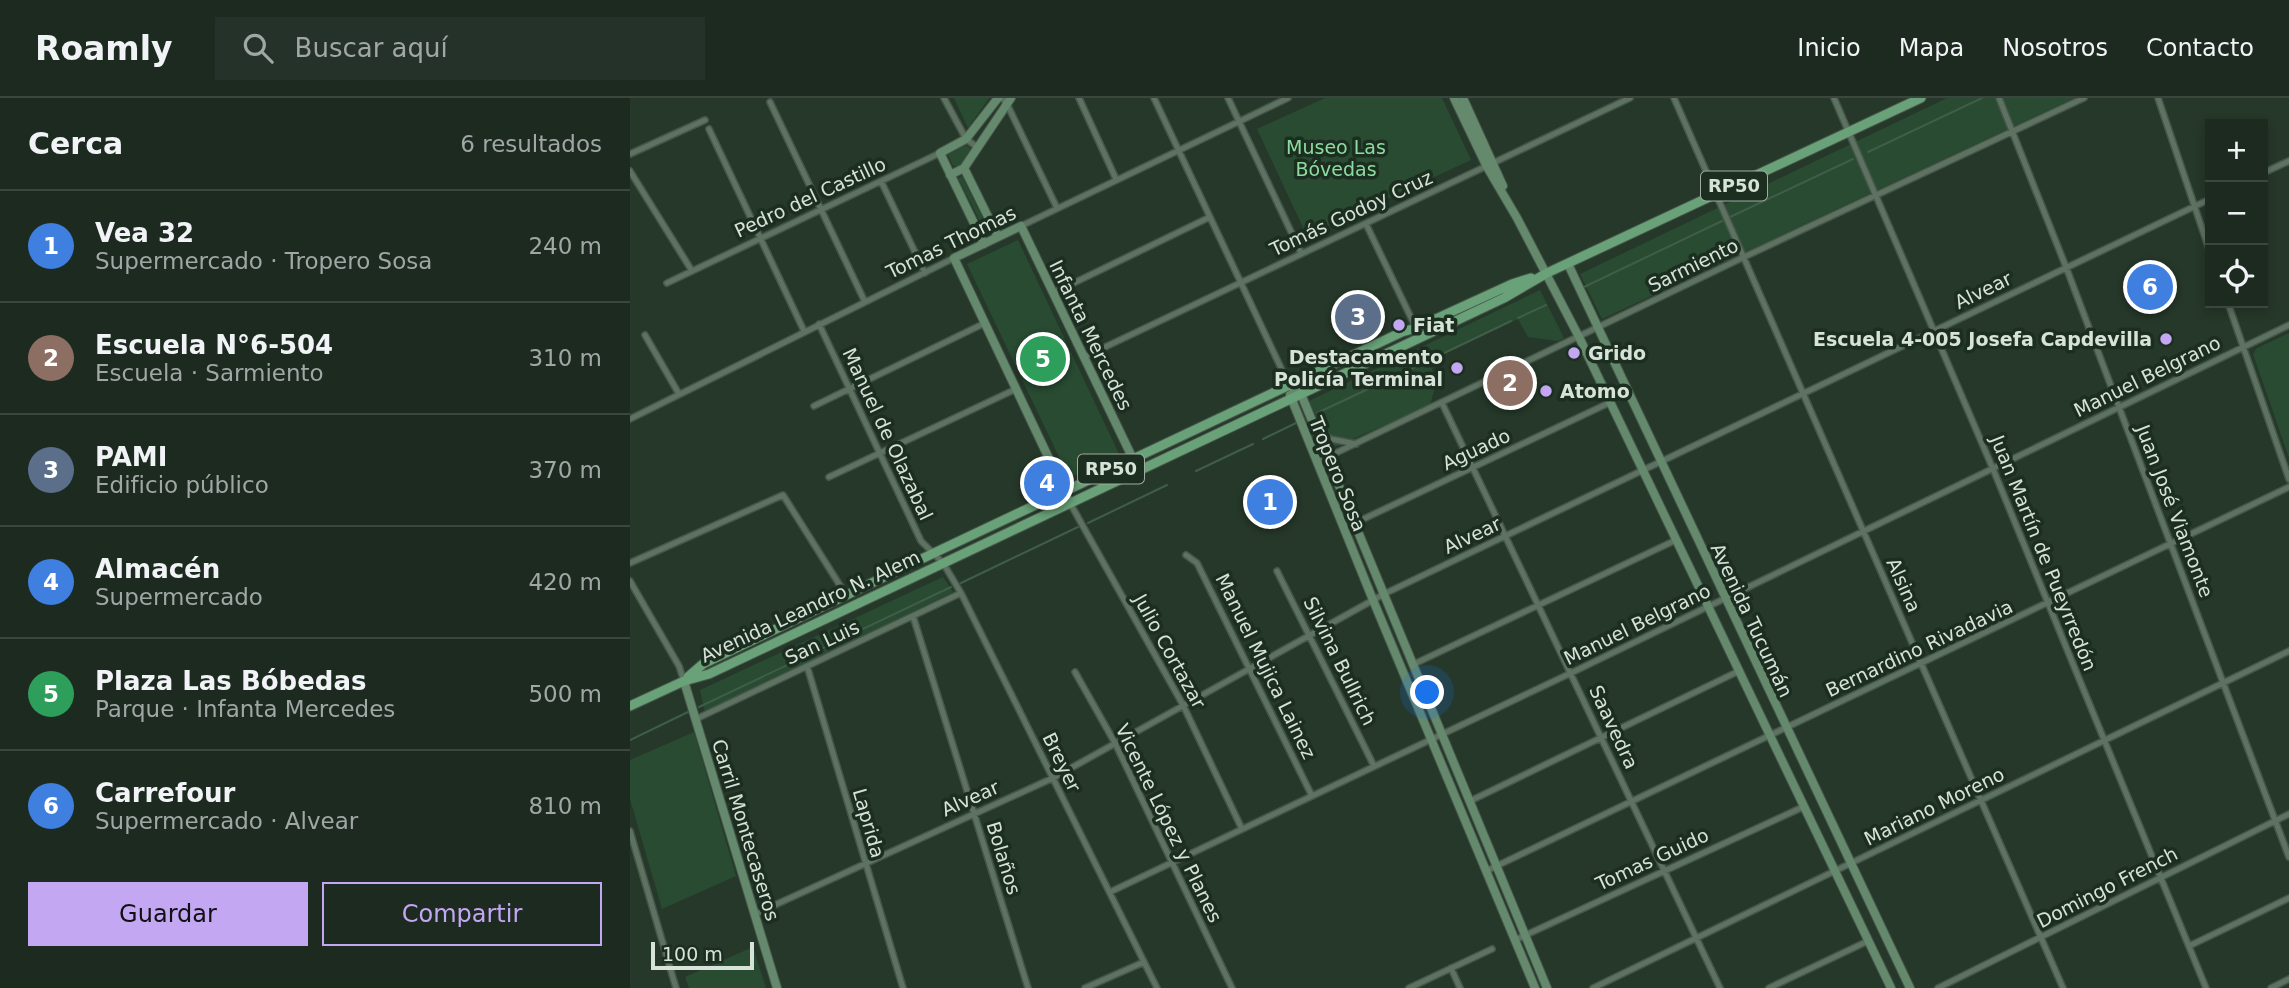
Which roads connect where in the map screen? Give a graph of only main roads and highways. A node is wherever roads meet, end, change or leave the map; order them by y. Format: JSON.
{"nodes":[{"id":1,"x":1922,"y":98,"type":"edge"},
{"id":2,"x":1547,"y":273,"type":"junction"},
{"id":3,"x":684,"y":681,"type":"junction"},
{"id":4,"x":630,"y":706,"type":"edge"}],
"edges":[{"from":1,"to":2,"type":"main road","name":"Avenida Leandro N. Alem","number":"RP50"},
{"from":2,"to":3,"type":"main road","name":"Avenida Leandro N. Alem","number":"RP50"},
{"from":2,"to":3,"type":"main road","name":"Avenida Leandro N. Alem","number":"RP50"},
{"from":3,"to":4,"type":"main road","number":"RP50"}]}
